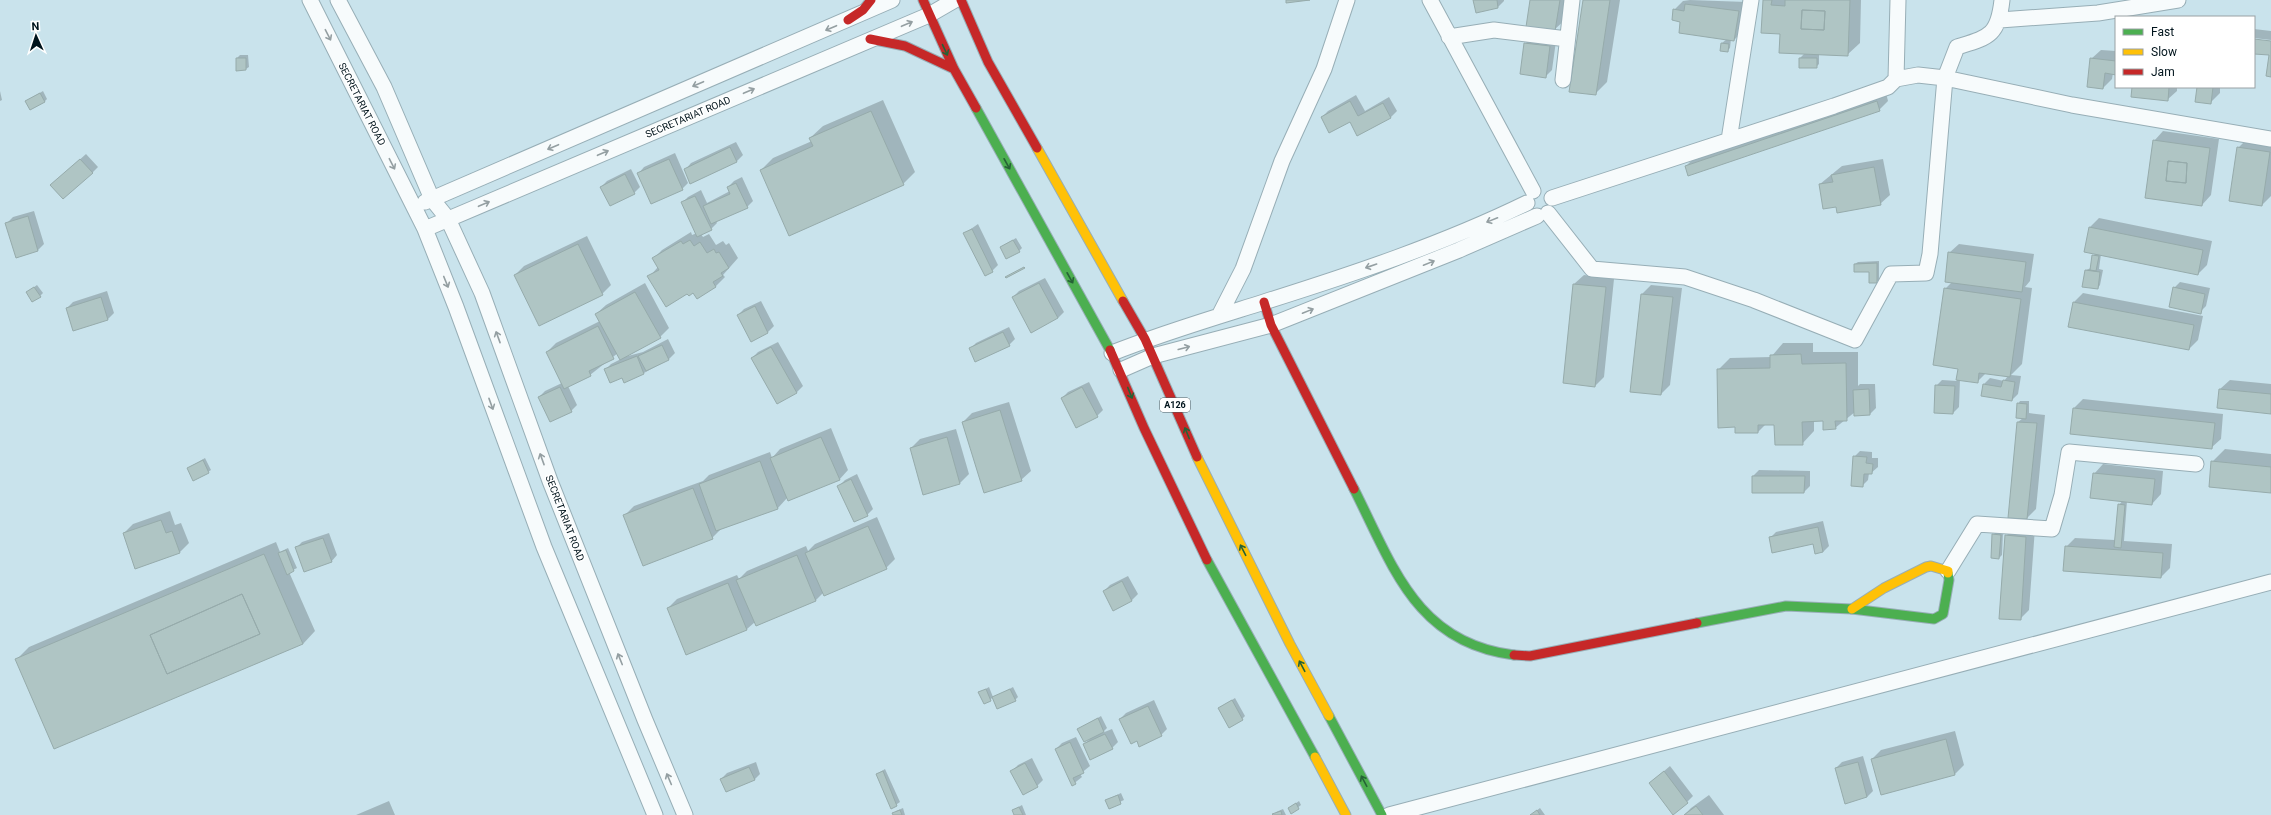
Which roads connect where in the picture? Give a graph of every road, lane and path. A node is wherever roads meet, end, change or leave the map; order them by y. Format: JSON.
{"nodes":[{"id":1,"x":310,"y":0,"type":"edge"},
{"id":2,"x":338,"y":0,"type":"edge"},
{"id":3,"x":871,"y":0,"type":"edge"},
{"id":4,"x":892,"y":0,"type":"edge"},
{"id":5,"x":923,"y":0,"type":"edge"},
{"id":6,"x":955,"y":0,"type":"edge"},
{"id":7,"x":961,"y":0,"type":"edge"},
{"id":8,"x":1347,"y":0,"type":"edge"},
{"id":9,"x":1430,"y":0,"type":"edge"},
{"id":10,"x":1572,"y":0,"type":"edge"},
{"id":11,"x":1751,"y":0,"type":"edge"},
{"id":12,"x":1898,"y":0,"type":"edge"},
{"id":13,"x":2002,"y":0,"type":"edge"},
{"id":14,"x":2178,"y":0,"type":"edge"},
{"id":15,"x":929,"y":15,"type":"junction"},
{"id":16,"x":848,"y":20,"type":"junction"},
{"id":17,"x":2000,"y":20,"type":"junction"},
{"id":18,"x":1449,"y":37,"type":"junction"},
{"id":19,"x":870,"y":39,"type":"junction"},
{"id":20,"x":1567,"y":40,"type":"junction"},
{"id":21,"x":954,"y":68,"type":"junction"},
{"id":22,"x":1945,"y":78,"type":"junction"},
{"id":23,"x":1896,"y":79,"type":"junction"},
{"id":24,"x":1563,"y":80,"type":"dead end"},
{"id":25,"x":2271,"y":139,"type":"edge"},
{"id":26,"x":1729,"y":140,"type":"junction"},
{"id":27,"x":1530,"y":197,"type":"junction"},
{"id":28,"x":1552,"y":198,"type":"junction"},
{"id":29,"x":432,"y":199,"type":"junction"},
{"id":30,"x":414,"y":207,"type":"junction"},
{"id":31,"x":1543,"y":215,"type":"junction"},
{"id":32,"x":448,"y":219,"type":"junction"},
{"id":33,"x":425,"y":229,"type":"junction"},
{"id":34,"x":1264,"y":302,"type":"junction"},
{"id":35,"x":1219,"y":316,"type":"junction"},
{"id":36,"x":1271,"y":325,"type":"junction"},
{"id":37,"x":1145,"y":339,"type":"junction"},
{"id":38,"x":1112,"y":353,"type":"junction"},
{"id":39,"x":1154,"y":356,"type":"junction"},
{"id":40,"x":1121,"y":370,"type":"junction"},
{"id":41,"x":2196,"y":464,"type":"dead end"},
{"id":42,"x":1948,"y":571,"type":"junction"},
{"id":43,"x":2271,"y":582,"type":"edge"},
{"id":44,"x":1852,"y":609,"type":"junction"},
{"id":45,"x":655,"y":815,"type":"edge"},
{"id":46,"x":685,"y":815,"type":"edge"},
{"id":47,"x":1346,"y":815,"type":"edge"},
{"id":48,"x":1382,"y":815,"type":"edge"},
{"id":49,"x":1389,"y":815,"type":"edge"}],
"edges":[{"from":1,"to":30,"type":"street","name":"SECRETARIAT ROAD","one_way":true},
{"from":2,"to":29,"type":"street","name":"SECRETARIAT ROAD"},
{"from":3,"to":16,"type":"main road"},
{"from":4,"to":16,"type":"street"},
{"from":5,"to":15,"type":"main road"},
{"from":6,"to":15,"type":"street","name":"SECRETARIAT ROAD"},
{"from":7,"to":37,"type":"main road","number":"A126"},
{"from":8,"to":35,"type":"street"},
{"from":9,"to":18,"type":"street"},
{"from":10,"to":20,"type":"street"},
{"from":11,"to":26,"type":"street"},
{"from":12,"to":23,"type":"street"},
{"from":13,"to":17,"type":"street"},
{"from":14,"to":17,"type":"street"},
{"from":19,"to":15,"type":"street","name":"SECRETARIAT ROAD","one_way":true},
{"from":15,"to":21,"type":"main road","one_way":true},
{"from":16,"to":29,"type":"street","one_way":true},
{"from":17,"to":22,"type":"street"},
{"from":18,"to":20,"type":"street"},
{"from":18,"to":27,"type":"street"},
{"from":19,"to":21,"type":"main road"},
{"from":32,"to":19,"type":"street","name":"SECRETARIAT ROAD","one_way":true},
{"from":20,"to":24,"type":"street"},
{"from":21,"to":38,"type":"main road","one_way":true},
{"from":22,"to":23,"type":"street"},
{"from":22,"to":25,"type":"street"},
{"from":22,"to":31,"type":"street"},
{"from":23,"to":26,"type":"street"},
{"from":26,"to":28,"type":"street"},
{"from":27,"to":28,"type":"street"},
{"from":27,"to":31,"type":"street"},
{"from":27,"to":34,"type":"street","one_way":true},
{"from":28,"to":31,"type":"street"},
{"from":29,"to":30,"type":"street"},
{"from":29,"to":32,"type":"street","name":"SECRETARIAT ROAD"},
{"from":30,"to":33,"type":"street","name":"SECRETARIAT ROAD"},
{"from":36,"to":31,"type":"street","one_way":true},
{"from":32,"to":33,"type":"street","name":"SECRETARIAT ROAD"},
{"from":46,"to":32,"type":"street","name":"SECRETARIAT ROAD","one_way":true},
{"from":33,"to":45,"type":"street","name":"SECRETARIAT ROAD","one_way":true},
{"from":34,"to":35,"type":"street"},
{"from":34,"to":36,"type":"main road"},
{"from":35,"to":37,"type":"street"},
{"from":39,"to":36,"type":"street","one_way":true},
{"from":36,"to":44,"type":"main road"},
{"from":37,"to":38,"type":"street"},
{"from":37,"to":39,"type":"main road","number":"A126"},
{"from":38,"to":40,"type":"main road"},
{"from":39,"to":40,"type":"street"},
{"from":48,"to":39,"type":"main road","number":"A126","one_way":true},
{"from":40,"to":47,"type":"main road","one_way":true},
{"from":41,"to":42,"type":"street"},
{"from":42,"to":44,"type":"main road"},
{"from":42,"to":44,"type":"main road"},
{"from":43,"to":49,"type":"street"}]}
